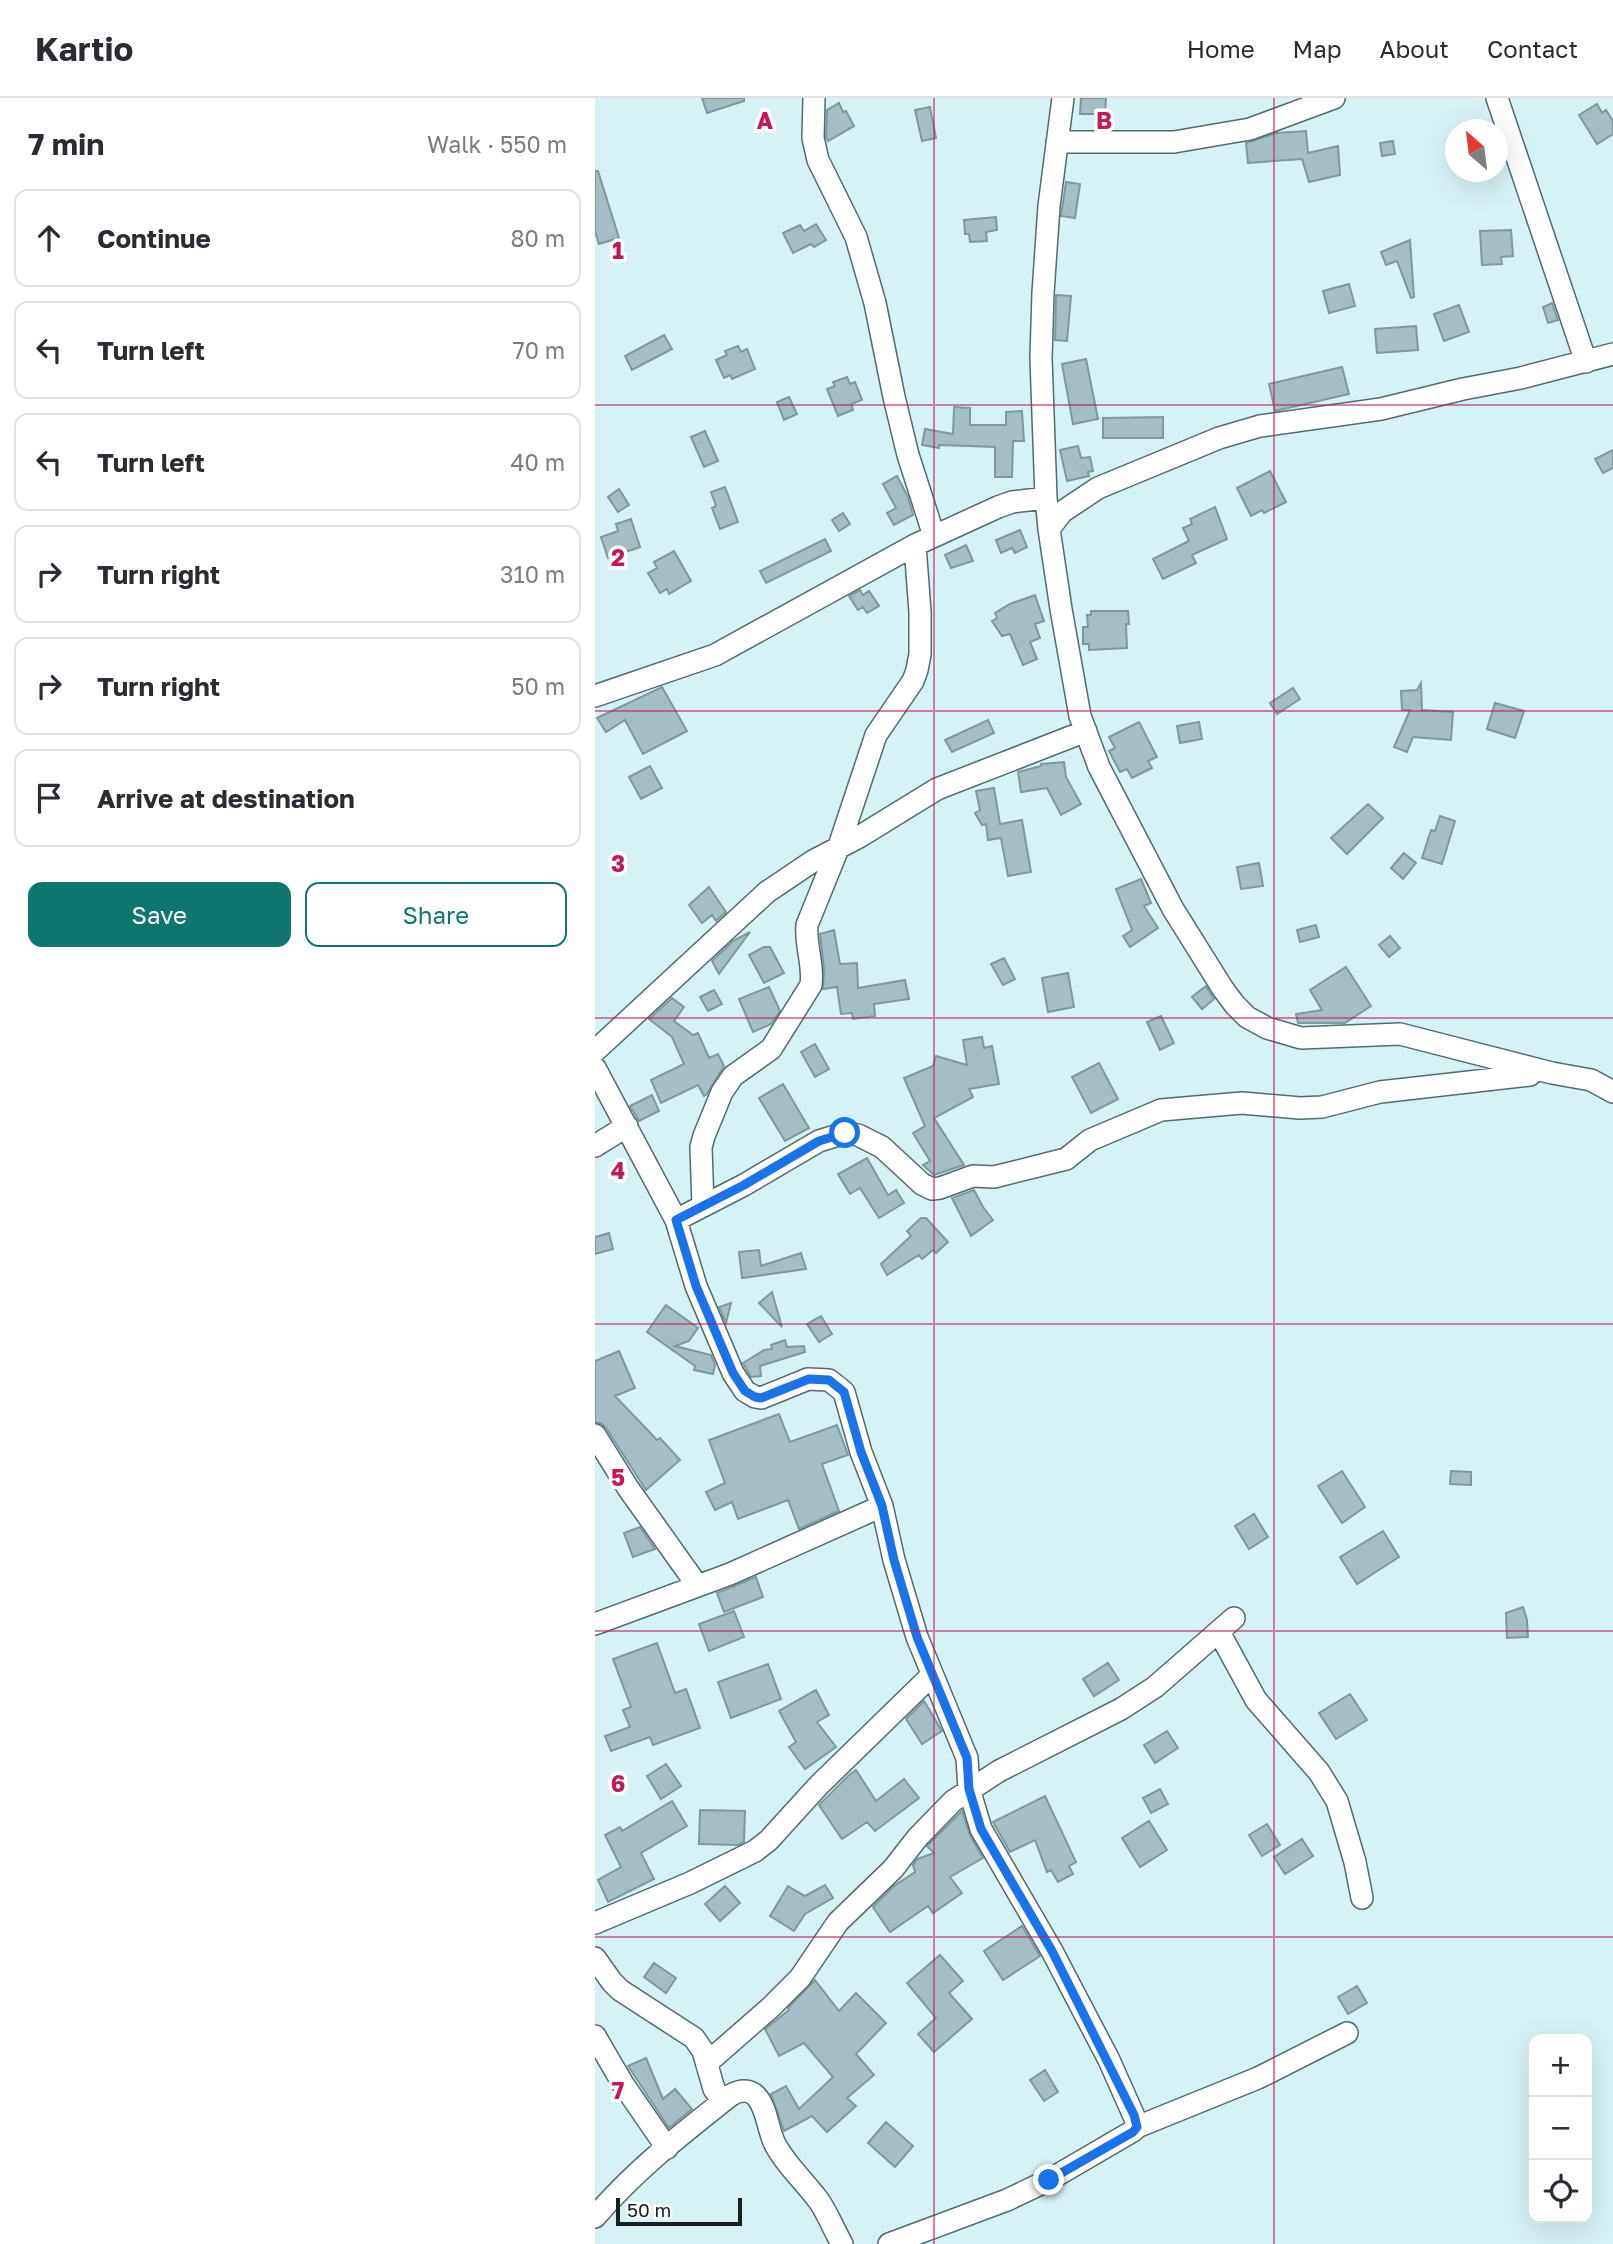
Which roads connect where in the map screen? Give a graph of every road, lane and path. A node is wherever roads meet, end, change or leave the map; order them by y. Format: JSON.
{"nodes":[{"id":1,"x":814,"y":98,"type":"edge"},
{"id":2,"x":1063,"y":98,"type":"edge"},
{"id":3,"x":1334,"y":98,"type":"edge"},
{"id":4,"x":1497,"y":98,"type":"edge"},
{"id":5,"x":1057,"y":142,"type":"junction"},
{"id":6,"x":1613,"y":354,"type":"edge"},
{"id":7,"x":1586,"y":362,"type":"junction"},
{"id":8,"x":1046,"y":498,"type":"junction"},
{"id":9,"x":1049,"y":529,"type":"junction"},
{"id":10,"x":924,"y":540,"type":"junction"},
{"id":11,"x":595,"y":696,"type":"edge"},
{"id":12,"x":1086,"y":731,"type":"junction"},
{"id":13,"x":839,"y":846,"type":"junction"},
{"id":14,"x":595,"y":1051,"type":"edge"},
{"id":15,"x":595,"y":1068,"type":"edge"},
{"id":16,"x":1552,"y":1073,"type":"junction"},
{"id":17,"x":1613,"y":1092,"type":"edge"},
{"id":18,"x":628,"y":1126,"type":"junction"},
{"id":19,"x":595,"y":1146,"type":"edge"},
{"id":20,"x":703,"y":1206,"type":"junction"},
{"id":21,"x":676,"y":1220,"type":"junction"},
{"id":22,"x":595,"y":1435,"type":"edge"},
{"id":23,"x":882,"y":1506,"type":"junction"},
{"id":24,"x":697,"y":1585,"type":"junction"},
{"id":25,"x":595,"y":1624,"type":"edge"},
{"id":26,"x":932,"y":1675,"type":"junction"},
{"id":27,"x":969,"y":1789,"type":"junction"},
{"id":28,"x":1362,"y":1898,"type":"dead end"},
{"id":29,"x":595,"y":1923,"type":"edge"},
{"id":30,"x":595,"y":1958,"type":"edge"},
{"id":31,"x":1347,"y":2033,"type":"dead end"},
{"id":32,"x":595,"y":2036,"type":"edge"},
{"id":33,"x":706,"y":2063,"type":"junction"},
{"id":34,"x":723,"y":2101,"type":"junction"},
{"id":35,"x":1137,"y":2127,"type":"junction"},
{"id":36,"x":667,"y":2148,"type":"junction"},
{"id":37,"x":595,"y":2217,"type":"edge"},
{"id":38,"x":842,"y":2244,"type":"edge"},
{"id":39,"x":889,"y":2244,"type":"edge"}],
"edges":[{"from":1,"to":10,"type":"street"},
{"from":2,"to":5,"type":"street"},
{"from":3,"to":5,"type":"street"},
{"from":4,"to":7,"type":"street"},
{"from":5,"to":8,"type":"street"},
{"from":6,"to":7,"type":"street"},
{"from":7,"to":9,"type":"street"},
{"from":8,"to":9,"type":"street"},
{"from":8,"to":10,"type":"street"},
{"from":9,"to":12,"type":"street"},
{"from":10,"to":11,"type":"street"},
{"from":10,"to":13,"type":"street"},
{"from":12,"to":13,"type":"street"},
{"from":12,"to":16,"type":"street"},
{"from":13,"to":14,"type":"street"},
{"from":13,"to":20,"type":"street"},
{"from":15,"to":18,"type":"street"},
{"from":16,"to":17,"type":"street"},
{"from":16,"to":20,"type":"street"},
{"from":18,"to":19,"type":"street"},
{"from":18,"to":21,"type":"street"},
{"from":20,"to":21,"type":"street"},
{"from":21,"to":23,"type":"street"},
{"from":22,"to":24,"type":"street"},
{"from":23,"to":24,"type":"street"},
{"from":23,"to":26,"type":"street"},
{"from":24,"to":25,"type":"street"},
{"from":26,"to":27,"type":"street"},
{"from":26,"to":29,"type":"street"},
{"from":27,"to":28,"type":"street"},
{"from":27,"to":33,"type":"street"},
{"from":27,"to":35,"type":"street"},
{"from":30,"to":33,"type":"street"},
{"from":31,"to":35,"type":"street"},
{"from":32,"to":36,"type":"street"},
{"from":33,"to":34,"type":"street"},
{"from":34,"to":36,"type":"street"},
{"from":34,"to":38,"type":"street"},
{"from":35,"to":39,"type":"street"},
{"from":36,"to":37,"type":"street"}]}
